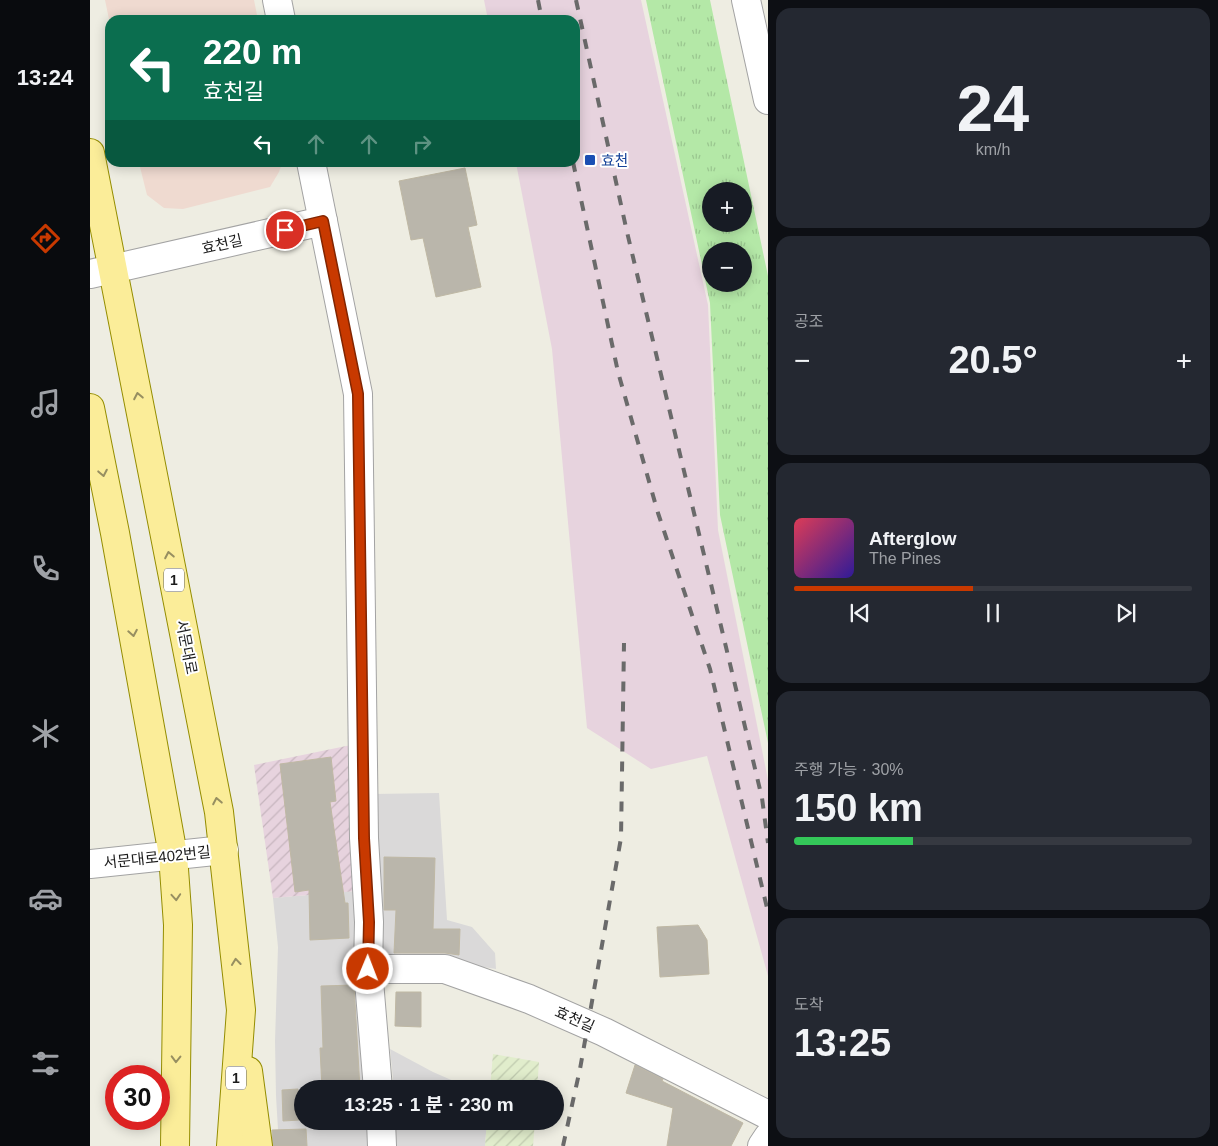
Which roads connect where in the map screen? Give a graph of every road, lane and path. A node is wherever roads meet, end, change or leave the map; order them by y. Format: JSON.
{"nodes":[{"id":1,"x":277,"y":0,"type":"edge"},
{"id":2,"x":746,"y":0,"type":"edge"},
{"id":3,"x":280,"y":15,"type":"edge"},
{"id":4,"x":768,"y":100,"type":"edge"},
{"id":5,"x":90,"y":153,"type":"edge"},
{"id":6,"x":312,"y":167,"type":"edge"},
{"id":7,"x":323,"y":221,"type":"junction"},
{"id":8,"x":102,"y":272,"type":"edge"},
{"id":9,"x":90,"y":408,"type":"edge"},
{"id":10,"x":224,"y":850,"type":"junction"},
{"id":11,"x":173,"y":855,"type":"junction"},
{"id":12,"x":90,"y":864,"type":"edge"},
{"id":13,"x":368,"y":969,"type":"junction"},
{"id":14,"x":241,"y":1010,"type":"junction"},
{"id":15,"x":377,"y":1080,"type":"edge"},
{"id":16,"x":768,"y":1115,"type":"edge"},
{"id":17,"x":381,"y":1130,"type":"edge"},
{"id":18,"x":768,"y":1137,"type":"edge"},
{"id":19,"x":175,"y":1146,"type":"edge"},
{"id":20,"x":231,"y":1146,"type":"edge"},
{"id":21,"x":258,"y":1146,"type":"edge"},
{"id":22,"x":382,"y":1146,"type":"edge"},
{"id":23,"x":762,"y":1146,"type":"edge"}],
"edges":[{"from":1,"to":3,"type":"street"},
{"from":2,"to":4,"type":"street"},
{"from":5,"to":8,"type":"main road","name":"서문대로","number":"1"},
{"from":6,"to":7,"type":"street"},
{"from":7,"to":8,"type":"street","name":"효천길"},
{"from":7,"to":13,"type":"street"},
{"from":10,"to":8,"type":"main road","name":"서문대로","number":"1","one_way":true},
{"from":9,"to":11,"type":"main road","one_way":true},
{"from":10,"to":11,"type":"street","name":"서문대로402번길"},
{"from":14,"to":10,"type":"main road","name":"서문대로","number":"1","one_way":true},
{"from":11,"to":12,"type":"street","name":"서문대로402번길"},
{"from":11,"to":19,"type":"main road","one_way":true},
{"from":13,"to":15,"type":"street"},
{"from":13,"to":16,"type":"street","name":"효천길"},
{"from":14,"to":20,"type":"main road","name":"서문대로","number":"1"},
{"from":14,"to":21,"type":"main road"},
{"from":17,"to":22,"type":"street"},
{"from":18,"to":23,"type":"street"}]}
